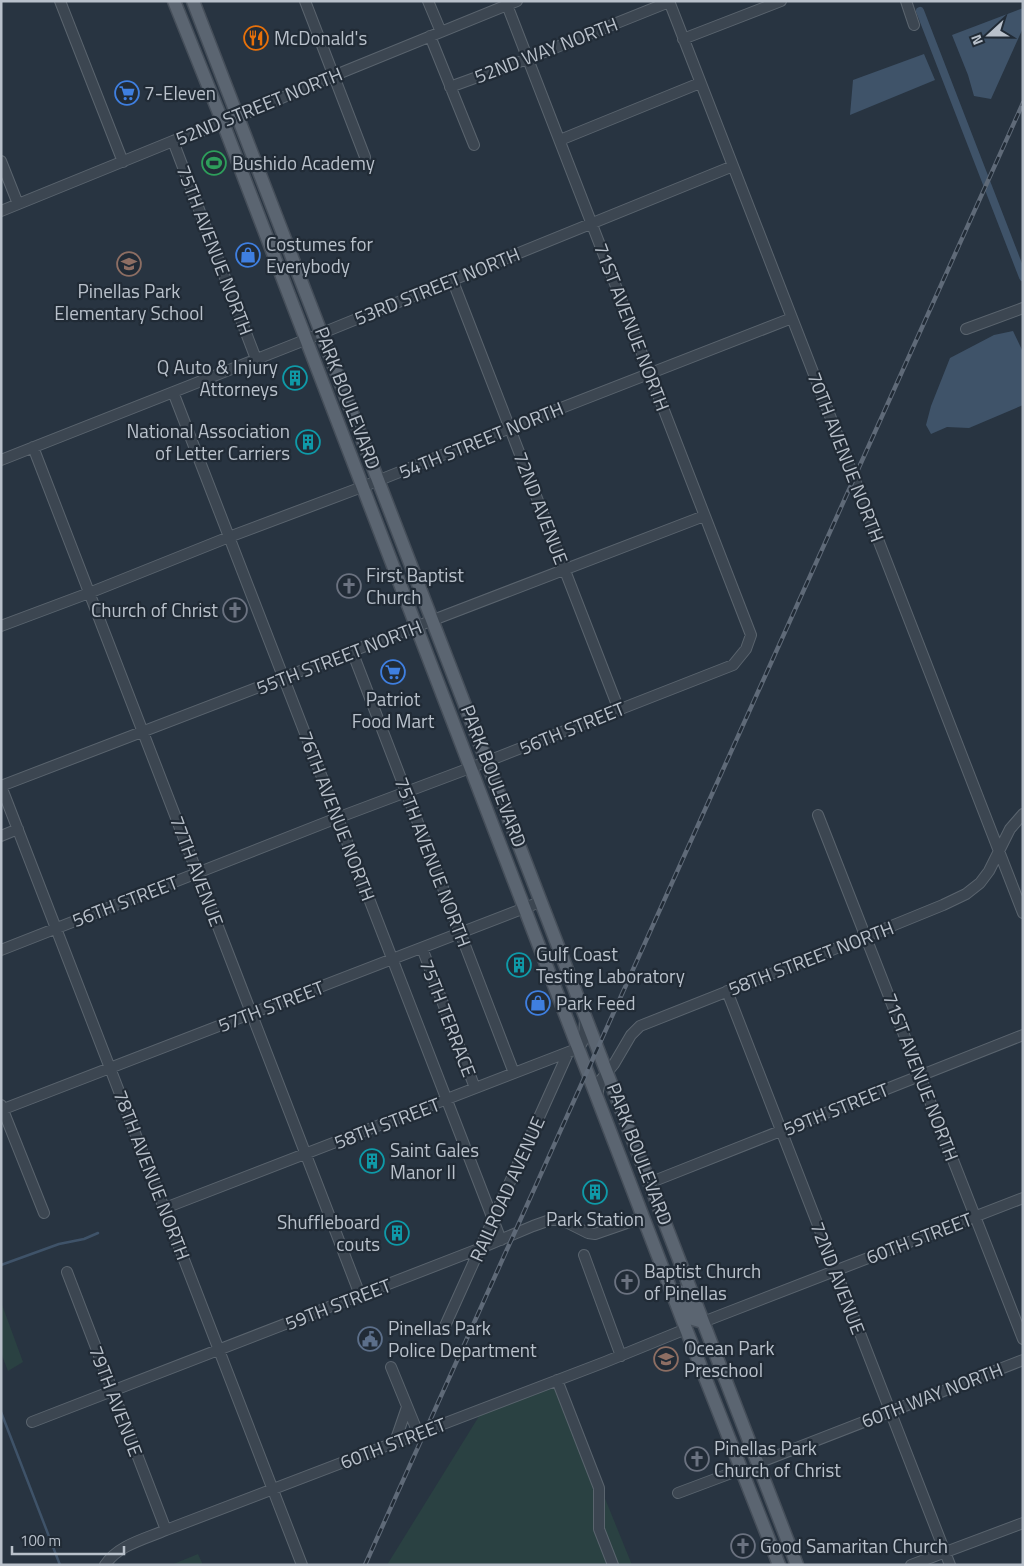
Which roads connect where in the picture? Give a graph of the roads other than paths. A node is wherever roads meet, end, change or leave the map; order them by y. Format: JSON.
{"nodes":[{"id":1,"x":60,"y":1,"type":"edge"},
{"id":2,"x":174,"y":1,"type":"edge"},
{"id":3,"x":193,"y":1,"type":"edge"},
{"id":4,"x":305,"y":1,"type":"edge"},
{"id":5,"x":428,"y":1,"type":"edge"},
{"id":6,"x":517,"y":1,"type":"edge"},
{"id":7,"x":782,"y":1,"type":"edge"},
{"id":8,"x":906,"y":1,"type":"edge"},
{"id":9,"x":669,"y":2,"type":"edge"},
{"id":10,"x":507,"y":5,"type":"junction"},
{"id":11,"x":914,"y":25,"type":"dead end"},
{"id":12,"x":441,"y":32,"type":"junction"},
{"id":13,"x":430,"y":36,"type":"junction"},
{"id":14,"x":683,"y":39,"type":"junction"},
{"id":15,"x":527,"y":59,"type":"junction"},
{"id":16,"x":333,"y":76,"type":"junction"},
{"id":17,"x":700,"y":83,"type":"junction"},
{"id":18,"x":450,"y":87,"type":"junction"},
{"id":19,"x":236,"y":117,"type":"junction"},
{"id":20,"x":222,"y":123,"type":"junction"},
{"id":21,"x":560,"y":140,"type":"junction"},
{"id":22,"x":173,"y":141,"type":"junction"},
{"id":23,"x":474,"y":145,"type":"dead end"},
{"id":24,"x":366,"y":158,"type":"dead end"},
{"id":25,"x":1,"y":160,"type":"edge"},
{"id":26,"x":123,"y":162,"type":"junction"},
{"id":27,"x":732,"y":166,"type":"junction"},
{"id":28,"x":18,"y":204,"type":"junction"},
{"id":29,"x":1,"y":211,"type":"edge"},
{"id":30,"x":592,"y":223,"type":"junction"},
{"id":31,"x":452,"y":279,"type":"junction"},
{"id":32,"x":1023,"y":308,"type":"edge"},
{"id":33,"x":792,"y":318,"type":"junction"},
{"id":34,"x":966,"y":328,"type":"dead end"},
{"id":35,"x":320,"y":333,"type":"junction"},
{"id":36,"x":305,"y":340,"type":"junction"},
{"id":37,"x":256,"y":359,"type":"junction"},
{"id":38,"x":650,"y":374,"type":"junction"},
{"id":39,"x":173,"y":392,"type":"junction"},
{"id":40,"x":510,"y":428,"type":"junction"},
{"id":41,"x":33,"y":447,"type":"junction"},
{"id":42,"x":1,"y":460,"type":"edge"},
{"id":43,"x":378,"y":481,"type":"junction"},
{"id":44,"x":362,"y":487,"type":"junction"},
{"id":45,"x":704,"y":516,"type":"junction"},
{"id":46,"x":229,"y":537,"type":"junction"},
{"id":47,"x":564,"y":570,"type":"junction"},
{"id":48,"x":90,"y":594,"type":"junction"},
{"id":49,"x":431,"y":621,"type":"junction"},
{"id":50,"x":1,"y":626,"type":"edge"},
{"id":51,"x":416,"y":627,"type":"junction"},
{"id":52,"x":746,"y":649,"type":"joint"},
{"id":53,"x":352,"y":651,"type":"junction"},
{"id":54,"x":283,"y":678,"type":"junction"},
{"id":55,"x":619,"y":710,"type":"junction"},
{"id":56,"x":143,"y":732,"type":"junction"},
{"id":57,"x":486,"y":762,"type":"junction"},
{"id":58,"x":470,"y":768,"type":"junction"},
{"id":59,"x":1,"y":786,"type":"edge"},
{"id":60,"x":407,"y":792,"type":"junction"},
{"id":61,"x":818,"y":814,"type":"dead end"},
{"id":62,"x":1023,"y":814,"type":"edge"},
{"id":63,"x":337,"y":818,"type":"junction"},
{"id":64,"x":18,"y":829,"type":"junction"},
{"id":65,"x":1,"y":836,"type":"edge"},
{"id":66,"x":999,"y":851,"type":"junction"},
{"id":67,"x":197,"y":872,"type":"junction"},
{"id":68,"x":540,"y":902,"type":"junction"},
{"id":69,"x":524,"y":908,"type":"junction"},
{"id":70,"x":1022,"y":908,"type":"edge"},
{"id":71,"x":56,"y":928,"type":"junction"},
{"id":72,"x":460,"y":932,"type":"junction"},
{"id":73,"x":867,"y":936,"type":"junction"},
{"id":74,"x":422,"y":948,"type":"junction"},
{"id":75,"x":1,"y":950,"type":"edge"},
{"id":76,"x":392,"y":959,"type":"junction"},
{"id":77,"x":727,"y":990,"type":"junction"},
{"id":78,"x":252,"y":1014,"type":"junction"},
{"id":79,"x":585,"y":1017,"type":"junction"},
{"id":80,"x":1023,"y":1035,"type":"edge"},
{"id":81,"x":573,"y":1050,"type":"junction"},
{"id":82,"x":110,"y":1068,"type":"junction"},
{"id":83,"x":606,"y":1072,"type":"junction"},
{"id":84,"x":514,"y":1073,"type":"junction"},
{"id":85,"x":920,"y":1076,"type":"junction"},
{"id":86,"x":475,"y":1088,"type":"junction"},
{"id":87,"x":597,"y":1096,"type":"junction"},
{"id":88,"x":446,"y":1100,"type":"junction"},
{"id":89,"x":2,"y":1108,"type":"edge"},
{"id":90,"x":781,"y":1131,"type":"junction"},
{"id":91,"x":613,"y":1138,"type":"junction"},
{"id":92,"x":306,"y":1154,"type":"junction"},
{"id":93,"x":647,"y":1178,"type":"junction"},
{"id":94,"x":1023,"y":1198,"type":"edge"},
{"id":95,"x":165,"y":1208,"type":"junction"},
{"id":96,"x":44,"y":1213,"type":"dead end"},
{"id":97,"x":975,"y":1216,"type":"junction"},
{"id":98,"x":644,"y":1217,"type":"junction"},
{"id":99,"x":493,"y":1221,"type":"junction"},
{"id":100,"x":501,"y":1240,"type":"junction"},
{"id":101,"x":481,"y":1248,"type":"junction"},
{"id":102,"x":674,"y":1248,"type":"junction"},
{"id":103,"x":584,"y":1255,"type":"dead end"},
{"id":104,"x":835,"y":1271,"type":"junction"},
{"id":105,"x":67,"y":1272,"type":"dead end"},
{"id":106,"x":670,"y":1285,"type":"junction"},
{"id":107,"x":360,"y":1295,"type":"junction"},
{"id":108,"x":703,"y":1322,"type":"junction"},
{"id":109,"x":445,"y":1326,"type":"dead end"},
{"id":110,"x":686,"y":1329,"type":"junction"},
{"id":111,"x":1023,"y":1339,"type":"edge"},
{"id":112,"x":219,"y":1351,"type":"junction"},
{"id":113,"x":621,"y":1356,"type":"junction"},
{"id":114,"x":1023,"y":1360,"type":"edge"},
{"id":115,"x":391,"y":1367,"type":"dead end"},
{"id":116,"x":722,"y":1371,"type":"junction"},
{"id":117,"x":558,"y":1380,"type":"junction"},
{"id":118,"x":112,"y":1391,"type":"junction"},
{"id":119,"x":407,"y":1407,"type":"junction"},
{"id":120,"x":890,"y":1411,"type":"junction"},
{"id":121,"x":32,"y":1422,"type":"dead end"},
{"id":122,"x":724,"y":1423,"type":"junction"},
{"id":123,"x":418,"y":1433,"type":"junction"},
{"id":124,"x":395,"y":1442,"type":"junction"},
{"id":125,"x":758,"y":1463,"type":"junction"},
{"id":126,"x":742,"y":1469,"type":"junction"},
{"id":127,"x":272,"y":1489,"type":"junction"},
{"id":128,"x":678,"y":1494,"type":"dead end"},
{"id":129,"x":775,"y":1507,"type":"junction"},
{"id":130,"x":1023,"y":1523,"type":"edge"},
{"id":131,"x":166,"y":1530,"type":"junction"},
{"id":132,"x":945,"y":1552,"type":"junction"},
{"id":133,"x":105,"y":1565,"type":"edge"},
{"id":134,"x":302,"y":1565,"type":"edge"},
{"id":135,"x":613,"y":1565,"type":"edge"},
{"id":136,"x":779,"y":1565,"type":"edge"},
{"id":137,"x":797,"y":1565,"type":"edge"},
{"id":138,"x":911,"y":1565,"type":"edge"},
{"id":139,"x":950,"y":1565,"type":"edge"}],
"edges":[{"from":1,"to":26,"type":"street"},
{"from":2,"to":20,"type":"main road","name":"PARK BOULEVARD"},
{"from":3,"to":19,"type":"main road","name":"PARK BOULEVARD"},
{"from":4,"to":16,"type":"street"},
{"from":5,"to":12,"type":"street"},
{"from":6,"to":10,"type":"street","name":"52ND STREET NORTH"},
{"from":7,"to":14,"type":"street"},
{"from":8,"to":11,"type":"street"},
{"from":9,"to":14,"type":"street","name":"70TH AVENUE NORTH"},
{"from":9,"to":15,"type":"street","name":"52ND WAY NORTH"},
{"from":10,"to":12,"type":"street","name":"52ND STREET NORTH"},
{"from":10,"to":15,"type":"street","name":"71ST AVENUE NORTH"},
{"from":12,"to":13,"type":"street","name":"52ND STREET NORTH"},
{"from":13,"to":16,"type":"street","name":"52ND STREET NORTH"},
{"from":13,"to":18,"type":"street"},
{"from":14,"to":17,"type":"street","name":"70TH AVENUE NORTH"},
{"from":15,"to":18,"type":"street","name":"52ND WAY NORTH"},
{"from":15,"to":21,"type":"street","name":"71ST AVENUE NORTH"},
{"from":16,"to":19,"type":"street","name":"52ND STREET NORTH"},
{"from":16,"to":24,"type":"street"},
{"from":17,"to":21,"type":"street"},
{"from":17,"to":27,"type":"street","name":"70TH AVENUE NORTH"},
{"from":18,"to":23,"type":"street"},
{"from":19,"to":20,"type":"street","name":"52ND STREET NORTH"},
{"from":19,"to":35,"type":"main road","name":"PARK BOULEVARD"},
{"from":20,"to":22,"type":"street","name":"52ND STREET NORTH"},
{"from":20,"to":36,"type":"main road","name":"PARK BOULEVARD"},
{"from":21,"to":30,"type":"street","name":"71ST AVENUE NORTH"},
{"from":22,"to":26,"type":"street","name":"52ND STREET NORTH"},
{"from":22,"to":37,"type":"street","name":"75TH AVENUE NORTH"},
{"from":25,"to":28,"type":"street"},
{"from":26,"to":28,"type":"street","name":"52ND STREET NORTH"},
{"from":27,"to":30,"type":"street","name":"53RD STREET NORTH"},
{"from":27,"to":33,"type":"street","name":"70TH AVENUE NORTH"},
{"from":28,"to":29,"type":"street","name":"52ND STREET NORTH"},
{"from":30,"to":31,"type":"street","name":"53RD STREET NORTH"},
{"from":30,"to":38,"type":"street","name":"71ST AVENUE NORTH"},
{"from":31,"to":35,"type":"street","name":"53RD STREET NORTH"},
{"from":31,"to":40,"type":"street","name":"72ND AVENUE"},
{"from":32,"to":34,"type":"street"},
{"from":33,"to":38,"type":"street","name":"54TH STREET NORTH"},
{"from":33,"to":66,"type":"street","name":"70TH AVENUE NORTH"},
{"from":35,"to":36,"type":"street","name":"53RD STREET NORTH"},
{"from":35,"to":43,"type":"main road","name":"PARK BOULEVARD"},
{"from":36,"to":37,"type":"street","name":"53RD STREET NORTH"},
{"from":36,"to":44,"type":"main road","name":"PARK BOULEVARD"},
{"from":37,"to":39,"type":"street","name":"53RD STREET NORTH"},
{"from":38,"to":40,"type":"street","name":"54TH STREET NORTH"},
{"from":38,"to":45,"type":"street","name":"71ST AVENUE NORTH"},
{"from":39,"to":41,"type":"street","name":"53RD STREET NORTH"},
{"from":39,"to":46,"type":"street","name":"76TH AVENUE NORTH"},
{"from":40,"to":43,"type":"street","name":"54TH STREET NORTH"},
{"from":40,"to":47,"type":"street","name":"72ND AVENUE"},
{"from":41,"to":42,"type":"street","name":"53RD STREET NORTH"},
{"from":41,"to":48,"type":"street","name":"77TH AVENUE"},
{"from":43,"to":44,"type":"street","name":"54TH STREET NORTH"},
{"from":43,"to":49,"type":"main road","name":"PARK BOULEVARD"},
{"from":44,"to":46,"type":"street","name":"54TH STREET NORTH"},
{"from":44,"to":51,"type":"main road","name":"PARK BOULEVARD"},
{"from":45,"to":47,"type":"street","name":"55TH STREET NORTH"},
{"from":45,"to":52,"type":"street","name":"71ST AVENUE NORTH"},
{"from":46,"to":48,"type":"street","name":"54TH STREET NORTH"},
{"from":46,"to":54,"type":"street","name":"76TH AVENUE NORTH"},
{"from":47,"to":49,"type":"street","name":"55TH STREET NORTH"},
{"from":47,"to":55,"type":"street","name":"72ND AVENUE"},
{"from":48,"to":50,"type":"street","name":"54TH STREET NORTH"},
{"from":48,"to":56,"type":"street","name":"77TH AVENUE"},
{"from":49,"to":51,"type":"street","name":"55TH STREET NORTH"},
{"from":49,"to":57,"type":"main road","name":"PARK BOULEVARD"},
{"from":51,"to":53,"type":"street","name":"55TH STREET NORTH"},
{"from":51,"to":58,"type":"main road","name":"PARK BOULEVARD"},
{"from":52,"to":55,"type":"street","name":"56TH STREET"},
{"from":53,"to":54,"type":"street","name":"55TH STREET NORTH"},
{"from":53,"to":60,"type":"street","name":"75TH AVENUE NORTH"},
{"from":54,"to":56,"type":"street","name":"55TH STREET NORTH"},
{"from":54,"to":63,"type":"street","name":"76TH AVENUE NORTH"},
{"from":55,"to":57,"type":"street","name":"56TH STREET"},
{"from":56,"to":59,"type":"street","name":"55TH STREET NORTH"},
{"from":56,"to":67,"type":"street","name":"77TH AVENUE"},
{"from":57,"to":58,"type":"street","name":"56TH STREET"},
{"from":57,"to":68,"type":"main road","name":"PARK BOULEVARD"},
{"from":58,"to":60,"type":"street","name":"56TH STREET"},
{"from":58,"to":69,"type":"main road","name":"PARK BOULEVARD"},
{"from":59,"to":64,"type":"street","name":"78TH AVENUE NORTH"},
{"from":60,"to":63,"type":"street","name":"56TH STREET"},
{"from":60,"to":72,"type":"street","name":"75TH AVENUE NORTH"},
{"from":61,"to":73,"type":"street","name":"71ST AVENUE NORTH"},
{"from":62,"to":66,"type":"street","name":"58TH STREET NORTH"},
{"from":63,"to":67,"type":"street","name":"56TH STREET"},
{"from":63,"to":76,"type":"street","name":"76TH AVENUE NORTH"},
{"from":64,"to":65,"type":"street"},
{"from":64,"to":71,"type":"street","name":"78TH AVENUE NORTH"},
{"from":66,"to":70,"type":"street","name":"70TH AVENUE NORTH"},
{"from":66,"to":73,"type":"street","name":"58TH STREET NORTH"},
{"from":67,"to":71,"type":"street","name":"56TH STREET"},
{"from":67,"to":78,"type":"street","name":"77TH AVENUE"},
{"from":68,"to":69,"type":"street","name":"57TH STREET"},
{"from":68,"to":79,"type":"main road","name":"PARK BOULEVARD"},
{"from":69,"to":72,"type":"street","name":"57TH STREET"},
{"from":69,"to":81,"type":"main road","name":"PARK BOULEVARD"},
{"from":71,"to":75,"type":"street","name":"56TH STREET"},
{"from":71,"to":82,"type":"street","name":"78TH AVENUE NORTH"},
{"from":72,"to":74,"type":"street","name":"57TH STREET"},
{"from":72,"to":84,"type":"street","name":"75TH AVENUE NORTH"},
{"from":73,"to":77,"type":"street","name":"58TH STREET NORTH"},
{"from":73,"to":85,"type":"street","name":"71ST AVENUE NORTH"},
{"from":74,"to":76,"type":"street","name":"57TH STREET"},
{"from":74,"to":86,"type":"street","name":"75TH TERRACE"},
{"from":76,"to":78,"type":"street","name":"57TH STREET"},
{"from":76,"to":88,"type":"street","name":"76TH AVENUE NORTH"},
{"from":77,"to":83,"type":"street","name":"58TH STREET NORTH"},
{"from":77,"to":90,"type":"street","name":"72ND AVENUE"},
{"from":78,"to":82,"type":"street","name":"57TH STREET"},
{"from":78,"to":92,"type":"street","name":"77TH AVENUE"},
{"from":79,"to":81,"type":"street"},
{"from":79,"to":83,"type":"main road","name":"PARK BOULEVARD"},
{"from":80,"to":85,"type":"street","name":"59TH STREET"},
{"from":81,"to":84,"type":"street","name":"58TH STREET"},
{"from":81,"to":87,"type":"main road","name":"PARK BOULEVARD"},
{"from":81,"to":99,"type":"street","name":"RAILROAD AVENUE"},
{"from":82,"to":89,"type":"street","name":"57TH STREET"},
{"from":82,"to":95,"type":"street","name":"78TH AVENUE NORTH"},
{"from":83,"to":87,"type":"street","name":"58TH STREET NORTH"},
{"from":83,"to":93,"type":"main road","name":"PARK BOULEVARD"},
{"from":84,"to":86,"type":"street","name":"58TH STREET"},
{"from":85,"to":90,"type":"street","name":"59TH STREET"},
{"from":85,"to":97,"type":"street","name":"71ST AVENUE NORTH"},
{"from":86,"to":88,"type":"street","name":"58TH STREET"},
{"from":87,"to":91,"type":"main road","name":"PARK BOULEVARD"},
{"from":88,"to":92,"type":"street","name":"58TH STREET"},
{"from":88,"to":99,"type":"street","name":"76TH AVENUE NORTH"},
{"from":89,"to":96,"type":"street"},
{"from":90,"to":93,"type":"street","name":"59TH STREET"},
{"from":90,"to":104,"type":"street","name":"72ND AVENUE"},
{"from":91,"to":93,"type":"main road"},
{"from":91,"to":98,"type":"main road","name":"PARK BOULEVARD"},
{"from":92,"to":95,"type":"street","name":"58TH STREET"},
{"from":92,"to":107,"type":"street","name":"77TH AVENUE"},
{"from":93,"to":102,"type":"main road","name":"PARK BOULEVARD"},
{"from":94,"to":97,"type":"street","name":"60TH STREET"},
{"from":95,"to":112,"type":"street","name":"78TH AVENUE NORTH"},
{"from":97,"to":104,"type":"street","name":"60TH STREET"},
{"from":97,"to":111,"type":"street","name":"71ST AVENUE NORTH"},
{"from":98,"to":100,"type":"street","name":"59TH STREET"},
{"from":98,"to":102,"type":"main road"},
{"from":98,"to":106,"type":"main road","name":"PARK BOULEVARD"},
{"from":99,"to":100,"type":"street","name":"76TH AVENUE NORTH"},
{"from":99,"to":101,"type":"street","name":"RAILROAD AVENUE"},
{"from":100,"to":101,"type":"street","name":"59TH STREET"},
{"from":101,"to":107,"type":"street","name":"59TH STREET"},
{"from":101,"to":109,"type":"street","name":"RAILROAD AVENUE"},
{"from":102,"to":108,"type":"main road","name":"PARK BOULEVARD"},
{"from":103,"to":113,"type":"street"},
{"from":104,"to":108,"type":"street","name":"60TH STREET"},
{"from":104,"to":120,"type":"street","name":"72ND AVENUE"},
{"from":105,"to":118,"type":"street","name":"79TH AVENUE"},
{"from":106,"to":108,"type":"main road"},
{"from":106,"to":110,"type":"main road","name":"PARK BOULEVARD"},
{"from":107,"to":112,"type":"street","name":"59TH STREET"},
{"from":108,"to":116,"type":"main road","name":"PARK BOULEVARD"},
{"from":110,"to":113,"type":"street","name":"60TH STREET"},
{"from":110,"to":116,"type":"main road"},
{"from":110,"to":122,"type":"main road","name":"PARK BOULEVARD"},
{"from":112,"to":118,"type":"street","name":"59TH STREET"},
{"from":112,"to":127,"type":"street","name":"78TH AVENUE NORTH"},
{"from":113,"to":117,"type":"street","name":"60TH STREET"},
{"from":114,"to":120,"type":"street","name":"60TH WAY NORTH"},
{"from":115,"to":119,"type":"street"},
{"from":116,"to":125,"type":"main road","name":"PARK BOULEVARD"},
{"from":117,"to":123,"type":"street","name":"60TH STREET"},
{"from":117,"to":135,"type":"street"},
{"from":118,"to":121,"type":"street","name":"59TH STREET"},
{"from":118,"to":131,"type":"street","name":"79TH AVENUE"},
{"from":119,"to":123,"type":"street"},
{"from":119,"to":124,"type":"street"},
{"from":120,"to":125,"type":"street","name":"60TH WAY NORTH"},
{"from":120,"to":132,"type":"street","name":"72ND AVENUE"},
{"from":122,"to":125,"type":"main road"},
{"from":122,"to":126,"type":"main road","name":"PARK BOULEVARD"},
{"from":123,"to":124,"type":"street","name":"60TH STREET"},
{"from":124,"to":127,"type":"street","name":"60TH STREET"},
{"from":125,"to":129,"type":"main road","name":"PARK BOULEVARD"},
{"from":126,"to":128,"type":"street"},
{"from":126,"to":129,"type":"main road"},
{"from":126,"to":136,"type":"main road","name":"PARK BOULEVARD"},
{"from":127,"to":131,"type":"street","name":"60TH STREET"},
{"from":127,"to":134,"type":"street","name":"78TH AVENUE NORTH"},
{"from":129,"to":137,"type":"main road","name":"PARK BOULEVARD"},
{"from":130,"to":132,"type":"street"},
{"from":131,"to":133,"type":"street","name":"60TH STREET"},
{"from":132,"to":138,"type":"street"},
{"from":132,"to":139,"type":"street","name":"72ND AVENUE"}]}
